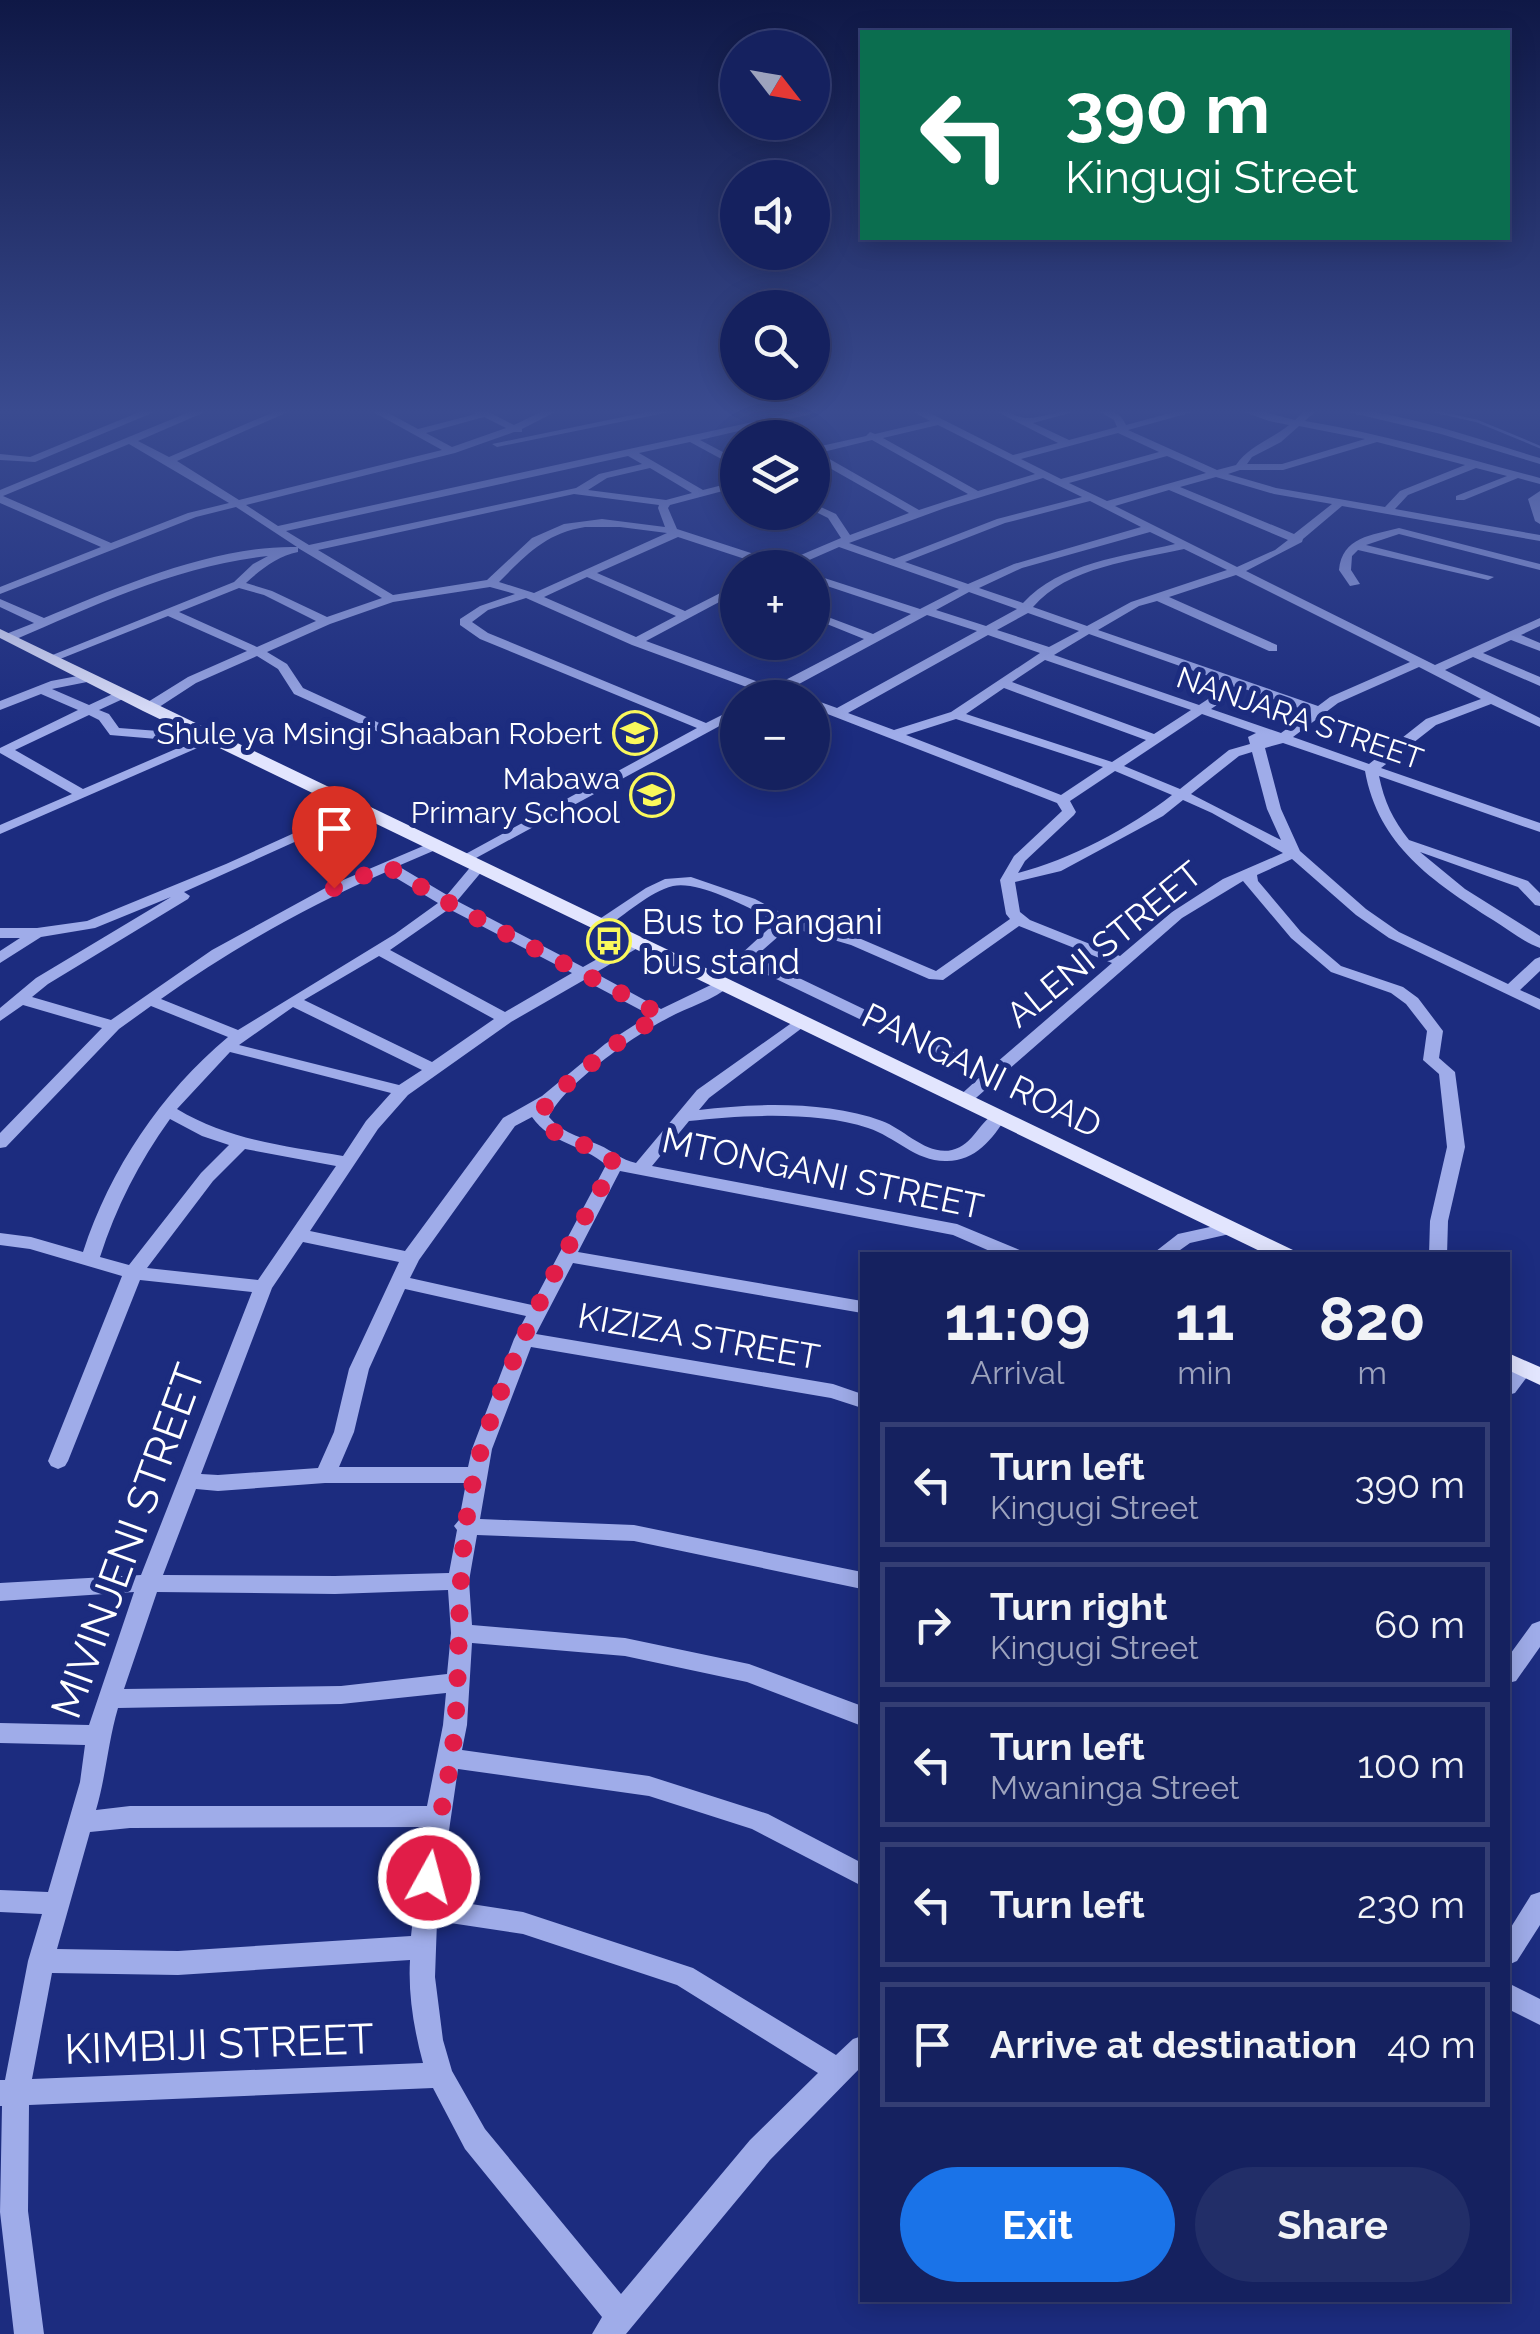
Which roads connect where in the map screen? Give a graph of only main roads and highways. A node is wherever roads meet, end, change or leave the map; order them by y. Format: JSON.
{"nodes":[{"id":1,"x":4,"y":636,"type":"edge"},
{"id":2,"x":1279,"y":1252,"type":"edge"}],
"edges":[{"from":1,"to":2,"type":"main road","name":"PANGANI ROAD"}]}
